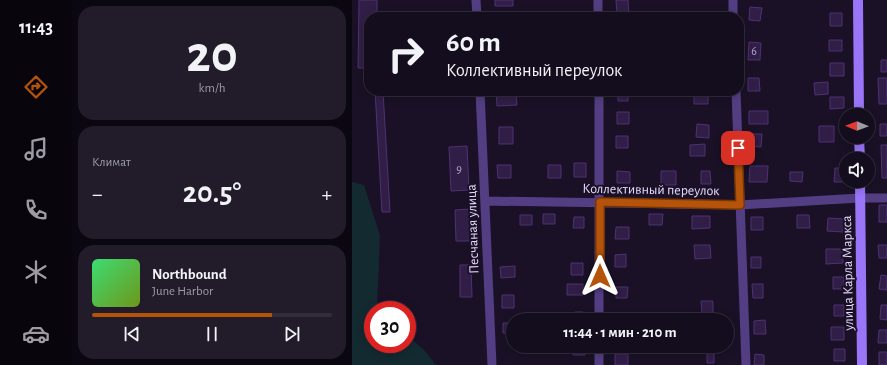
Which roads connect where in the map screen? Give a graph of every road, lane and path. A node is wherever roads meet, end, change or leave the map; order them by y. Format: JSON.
{"nodes":[{"id":1,"x":476,"y":0,"type":"edge"},
{"id":2,"x":598,"y":0,"type":"edge"},
{"id":3,"x":732,"y":0,"type":"edge"},
{"id":4,"x":858,"y":0,"type":"edge"},
{"id":5,"x":477,"y":12,"type":"edge"},
{"id":6,"x":598,"y":12,"type":"edge"},
{"id":7,"x":733,"y":12,"type":"edge"},
{"id":8,"x":480,"y":96,"type":"edge"},
{"id":9,"x":599,"y":96,"type":"edge"},
{"id":10,"x":736,"y":96,"type":"edge"},
{"id":11,"x":859,"y":108,"type":"edge"},
{"id":12,"x":860,"y":188,"type":"edge"},
{"id":13,"x":860,"y":198,"type":"junction"},
{"id":14,"x":887,"y":198,"type":"edge"},
{"id":15,"x":485,"y":201,"type":"junction"},
{"id":16,"x":600,"y":202,"type":"junction"},
{"id":17,"x":740,"y":205,"type":"junction"},
{"id":18,"x":599,"y":313,"type":"edge"},
{"id":19,"x":599,"y":353,"type":"edge"},
{"id":20,"x":492,"y":365,"type":"edge"},
{"id":21,"x":599,"y":365,"type":"edge"},
{"id":22,"x":746,"y":365,"type":"edge"},
{"id":23,"x":862,"y":365,"type":"edge"}],
"edges":[{"from":1,"to":5,"type":"street"},
{"from":2,"to":6,"type":"street"},
{"from":3,"to":7,"type":"street"},
{"from":4,"to":11,"type":"main road"},
{"from":8,"to":15,"type":"street","name":"Песчаная улица"},
{"from":9,"to":16,"type":"street"},
{"from":10,"to":17,"type":"street"},
{"from":12,"to":13,"type":"main road","name":"улица Карла Маркса"},
{"from":13,"to":14,"type":"street","name":"Коллективный переулок"},
{"from":13,"to":17,"type":"street","name":"Коллективный переулок"},
{"from":13,"to":23,"type":"main road","name":"улица Карла Маркса"},
{"from":15,"to":16,"type":"street","name":"Коллективный переулок"},
{"from":15,"to":20,"type":"street","name":"Песчаная улица"},
{"from":16,"to":17,"type":"street","name":"Коллективный переулок"},
{"from":16,"to":18,"type":"street"},
{"from":17,"to":22,"type":"street"},
{"from":19,"to":21,"type":"street"}]}
